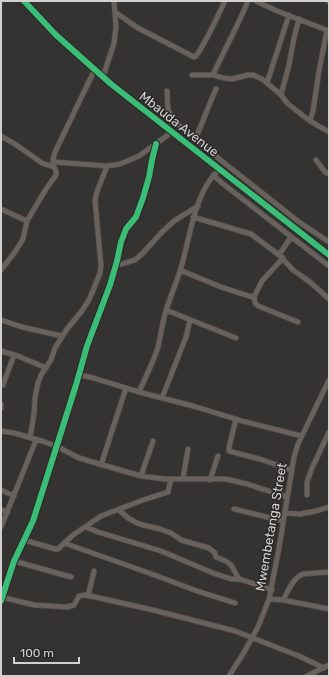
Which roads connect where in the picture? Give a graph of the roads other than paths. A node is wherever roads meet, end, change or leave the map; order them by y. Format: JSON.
{"nodes":[{"id":1,"x":24,"y":1,"type":"edge"},
{"id":2,"x":114,"y":1,"type":"edge"},
{"id":3,"x":225,"y":1,"type":"edge"},
{"id":4,"x":248,"y":1,"type":"edge"},
{"id":5,"x":256,"y":1,"type":"edge"},
{"id":6,"x":115,"y":12,"type":"junction"},
{"id":7,"x":289,"y":15,"type":"junction"},
{"id":8,"x":300,"y":19,"type":"junction"},
{"id":9,"x":328,"y":30,"type":"edge"},
{"id":10,"x":95,"y":69,"type":"junction"},
{"id":11,"x":192,"y":75,"type":"dead end"},
{"id":12,"x":213,"y":75,"type":"junction"},
{"id":13,"x":103,"y":77,"type":"junction"},
{"id":14,"x":266,"y":83,"type":"junction"},
{"id":15,"x":216,"y":89,"type":"dead end"},
{"id":16,"x":167,"y":91,"type":"dead end"},
{"id":17,"x":281,"y":95,"type":"junction"},
{"id":18,"x":310,"y":121,"type":"junction"},
{"id":19,"x":172,"y":132,"type":"junction"},
{"id":20,"x":329,"y":132,"type":"edge"},
{"id":21,"x":1,"y":136,"type":"edge"},
{"id":22,"x":195,"y":139,"type":"junction"},
{"id":23,"x":156,"y":144,"type":"junction"},
{"id":24,"x":316,"y":160,"type":"dead end"},
{"id":25,"x":54,"y":164,"type":"junction"},
{"id":26,"x":107,"y":166,"type":"junction"},
{"id":27,"x":219,"y":170,"type":"junction"},
{"id":28,"x":329,"y":174,"type":"edge"},
{"id":29,"x":213,"y":175,"type":"junction"},
{"id":30,"x":198,"y":206,"type":"junction"},
{"id":31,"x":1,"y":210,"type":"edge"},
{"id":32,"x":193,"y":218,"type":"junction"},
{"id":33,"x":28,"y":221,"type":"junction"},
{"id":34,"x":291,"y":237,"type":"junction"},
{"id":35,"x":329,"y":242,"type":"edge"},
{"id":36,"x":329,"y":255,"type":"edge"},
{"id":37,"x":281,"y":257,"type":"junction"},
{"id":38,"x":116,"y":266,"type":"junction"},
{"id":39,"x":329,"y":266,"type":"edge"},
{"id":40,"x":1,"y":270,"type":"edge"},
{"id":41,"x":180,"y":270,"type":"junction"},
{"id":42,"x":254,"y":296,"type":"junction"},
{"id":43,"x":329,"y":299,"type":"edge"},
{"id":44,"x":166,"y":310,"type":"junction"},
{"id":45,"x":1,"y":320,"type":"edge"},
{"id":46,"x":190,"y":320,"type":"junction"},
{"id":47,"x":298,"y":322,"type":"dead end"},
{"id":48,"x":62,"y":336,"type":"junction"},
{"id":49,"x":236,"y":338,"type":"dead end"},
{"id":50,"x":1,"y":351,"type":"edge"},
{"id":51,"x":14,"y":355,"type":"junction"},
{"id":52,"x":46,"y":368,"type":"junction"},
{"id":53,"x":78,"y":375,"type":"junction"},
{"id":54,"x":329,"y":380,"type":"edge"},
{"id":55,"x":3,"y":385,"type":"dead end"},
{"id":56,"x":126,"y":388,"type":"junction"},
{"id":57,"x":139,"y":392,"type":"junction"},
{"id":58,"x":162,"y":398,"type":"junction"},
{"id":59,"x":1,"y":404,"type":"edge"},
{"id":60,"x":1,"y":408,"type":"edge"},
{"id":61,"x":236,"y":419,"type":"junction"},
{"id":62,"x":1,"y":431,"type":"edge"},
{"id":63,"x":329,"y":432,"type":"edge"},
{"id":64,"x":302,"y":436,"type":"junction"},
{"id":65,"x":30,"y":438,"type":"junction"},
{"id":66,"x":36,"y":440,"type":"junction"},
{"id":67,"x":153,"y":441,"type":"dead end"},
{"id":68,"x":56,"y":446,"type":"junction"},
{"id":69,"x":188,"y":449,"type":"dead end"},
{"id":70,"x":218,"y":456,"type":"dead end"},
{"id":71,"x":101,"y":465,"type":"junction"},
{"id":72,"x":291,"y":470,"type":"junction"},
{"id":73,"x":141,"y":476,"type":"junction"},
{"id":74,"x":171,"y":479,"type":"junction"},
{"id":75,"x":183,"y":479,"type":"junction"},
{"id":76,"x":210,"y":480,"type":"junction"},
{"id":77,"x":1,"y":490,"type":"edge"},
{"id":78,"x":307,"y":495,"type":"dead end"},
{"id":79,"x":14,"y":496,"type":"junction"},
{"id":80,"x":287,"y":497,"type":"junction"},
{"id":81,"x":329,"y":507,"type":"edge"},
{"id":82,"x":234,"y":508,"type":"dead end"},
{"id":83,"x":1,"y":510,"type":"edge"},
{"id":84,"x":119,"y":510,"type":"junction"},
{"id":85,"x":8,"y":512,"type":"junction"},
{"id":86,"x":284,"y":513,"type":"junction"},
{"id":87,"x":283,"y":522,"type":"junction"},
{"id":88,"x":1,"y":527,"type":"edge"},
{"id":89,"x":86,"y":527,"type":"junction"},
{"id":90,"x":24,"y":540,"type":"junction"},
{"id":91,"x":64,"y":543,"type":"junction"},
{"id":92,"x":14,"y":561,"type":"junction"},
{"id":93,"x":94,"y":571,"type":"dead end"},
{"id":94,"x":329,"y":572,"type":"edge"},
{"id":95,"x":71,"y":577,"type":"dead end"},
{"id":96,"x":239,"y":579,"type":"junction"},
{"id":97,"x":272,"y":590,"type":"junction"},
{"id":98,"x":88,"y":596,"type":"junction"},
{"id":99,"x":1,"y":599,"type":"edge"},
{"id":100,"x":270,"y":599,"type":"junction"},
{"id":101,"x":283,"y":600,"type":"junction"},
{"id":102,"x":235,"y":603,"type":"dead end"},
{"id":103,"x":329,"y":609,"type":"edge"},
{"id":104,"x":252,"y":637,"type":"junction"},
{"id":105,"x":329,"y":665,"type":"edge"},
{"id":106,"x":324,"y":668,"type":"junction"},
{"id":107,"x":229,"y":676,"type":"edge"},
{"id":108,"x":307,"y":676,"type":"edge"}],
"edges":[{"from":1,"to":10,"type":"street","name":"Mbauda Avenue"},
{"from":2,"to":6,"type":"street"},
{"from":3,"to":6,"type":"street"},
{"from":4,"to":12,"type":"street"},
{"from":5,"to":7,"type":"street"},
{"from":6,"to":13,"type":"street"},
{"from":7,"to":8,"type":"street"},
{"from":7,"to":14,"type":"street"},
{"from":8,"to":9,"type":"street"},
{"from":8,"to":17,"type":"street"},
{"from":9,"to":18,"type":"street"},
{"from":10,"to":13,"type":"street","name":"Mbauda Avenue"},
{"from":10,"to":25,"type":"street"},
{"from":11,"to":12,"type":"street"},
{"from":12,"to":14,"type":"street"},
{"from":13,"to":19,"type":"street","name":"Mbauda Avenue"},
{"from":14,"to":17,"type":"street"},
{"from":15,"to":22,"type":"street"},
{"from":16,"to":22,"type":"street"},
{"from":17,"to":18,"type":"street"},
{"from":18,"to":20,"type":"street"},
{"from":19,"to":23,"type":"street"},
{"from":19,"to":27,"type":"street","name":"Mbauda Avenue"},
{"from":21,"to":25,"type":"street"},
{"from":22,"to":35,"type":"street"},
{"from":23,"to":26,"type":"street"},
{"from":23,"to":38,"type":"street"},
{"from":24,"to":28,"type":"street"},
{"from":25,"to":26,"type":"street"},
{"from":25,"to":33,"type":"street"},
{"from":26,"to":48,"type":"street"},
{"from":27,"to":29,"type":"street"},
{"from":27,"to":36,"type":"street","name":"Mbauda Avenue"},
{"from":29,"to":30,"type":"street"},
{"from":29,"to":34,"type":"street"},
{"from":30,"to":32,"type":"street"},
{"from":30,"to":38,"type":"street"},
{"from":31,"to":33,"type":"street"},
{"from":32,"to":37,"type":"street"},
{"from":32,"to":41,"type":"street"},
{"from":33,"to":40,"type":"street"},
{"from":34,"to":37,"type":"street"},
{"from":34,"to":39,"type":"street"},
{"from":37,"to":42,"type":"street"},
{"from":37,"to":43,"type":"street"},
{"from":38,"to":53,"type":"street"},
{"from":41,"to":42,"type":"street"},
{"from":41,"to":44,"type":"street"},
{"from":42,"to":47,"type":"street"},
{"from":44,"to":46,"type":"street"},
{"from":44,"to":57,"type":"street"},
{"from":45,"to":48,"type":"street"},
{"from":46,"to":49,"type":"street"},
{"from":46,"to":58,"type":"street"},
{"from":48,"to":52,"type":"street"},
{"from":50,"to":51,"type":"street"},
{"from":51,"to":52,"type":"street"},
{"from":51,"to":55,"type":"street"},
{"from":52,"to":65,"type":"street"},
{"from":53,"to":56,"type":"street"},
{"from":53,"to":68,"type":"street"},
{"from":54,"to":64,"type":"street","name":"Mwembetanga Street"},
{"from":56,"to":57,"type":"street"},
{"from":56,"to":71,"type":"street"},
{"from":57,"to":58,"type":"street"},
{"from":58,"to":61,"type":"street"},
{"from":59,"to":60,"type":"street"},
{"from":61,"to":64,"type":"street"},
{"from":61,"to":72,"type":"street"},
{"from":62,"to":65,"type":"street"},
{"from":63,"to":78,"type":"street"},
{"from":64,"to":72,"type":"street","name":"Mwembetanga Street"},
{"from":65,"to":66,"type":"street"},
{"from":66,"to":68,"type":"street"},
{"from":66,"to":79,"type":"street"},
{"from":67,"to":73,"type":"street"},
{"from":68,"to":71,"type":"street"},
{"from":68,"to":90,"type":"street"},
{"from":69,"to":75,"type":"street"},
{"from":70,"to":76,"type":"street"},
{"from":71,"to":73,"type":"street"},
{"from":72,"to":80,"type":"street","name":"Mwembetanga Street"},
{"from":73,"to":74,"type":"street"},
{"from":74,"to":75,"type":"street"},
{"from":74,"to":84,"type":"street"},
{"from":75,"to":76,"type":"street"},
{"from":76,"to":80,"type":"street"},
{"from":77,"to":79,"type":"street"},
{"from":79,"to":85,"type":"street"},
{"from":80,"to":86,"type":"street","name":"Mwembetanga Street"},
{"from":81,"to":86,"type":"street"},
{"from":82,"to":87,"type":"street"},
{"from":83,"to":85,"type":"street"},
{"from":84,"to":89,"type":"street"},
{"from":84,"to":96,"type":"street"},
{"from":85,"to":88,"type":"street"},
{"from":86,"to":87,"type":"street","name":"Mwembetanga Street"},
{"from":87,"to":97,"type":"street","name":"Mwembetanga Street"},
{"from":89,"to":91,"type":"street"},
{"from":89,"to":96,"type":"street"},
{"from":90,"to":91,"type":"street"},
{"from":90,"to":92,"type":"street"},
{"from":91,"to":102,"type":"street"},
{"from":92,"to":95,"type":"street"},
{"from":92,"to":99,"type":"street"},
{"from":93,"to":98,"type":"street"},
{"from":94,"to":101,"type":"street"},
{"from":96,"to":97,"type":"street"},
{"from":97,"to":100,"type":"street","name":"Mwembetanga Street"},
{"from":98,"to":99,"type":"street"},
{"from":98,"to":104,"type":"street"},
{"from":100,"to":101,"type":"street"},
{"from":100,"to":104,"type":"street","name":"Mwembetanga Street"},
{"from":101,"to":103,"type":"street"},
{"from":104,"to":106,"type":"street"},
{"from":104,"to":107,"type":"street","name":"Mwembetanga Street"},
{"from":105,"to":106,"type":"street"},
{"from":106,"to":108,"type":"street"}]}
